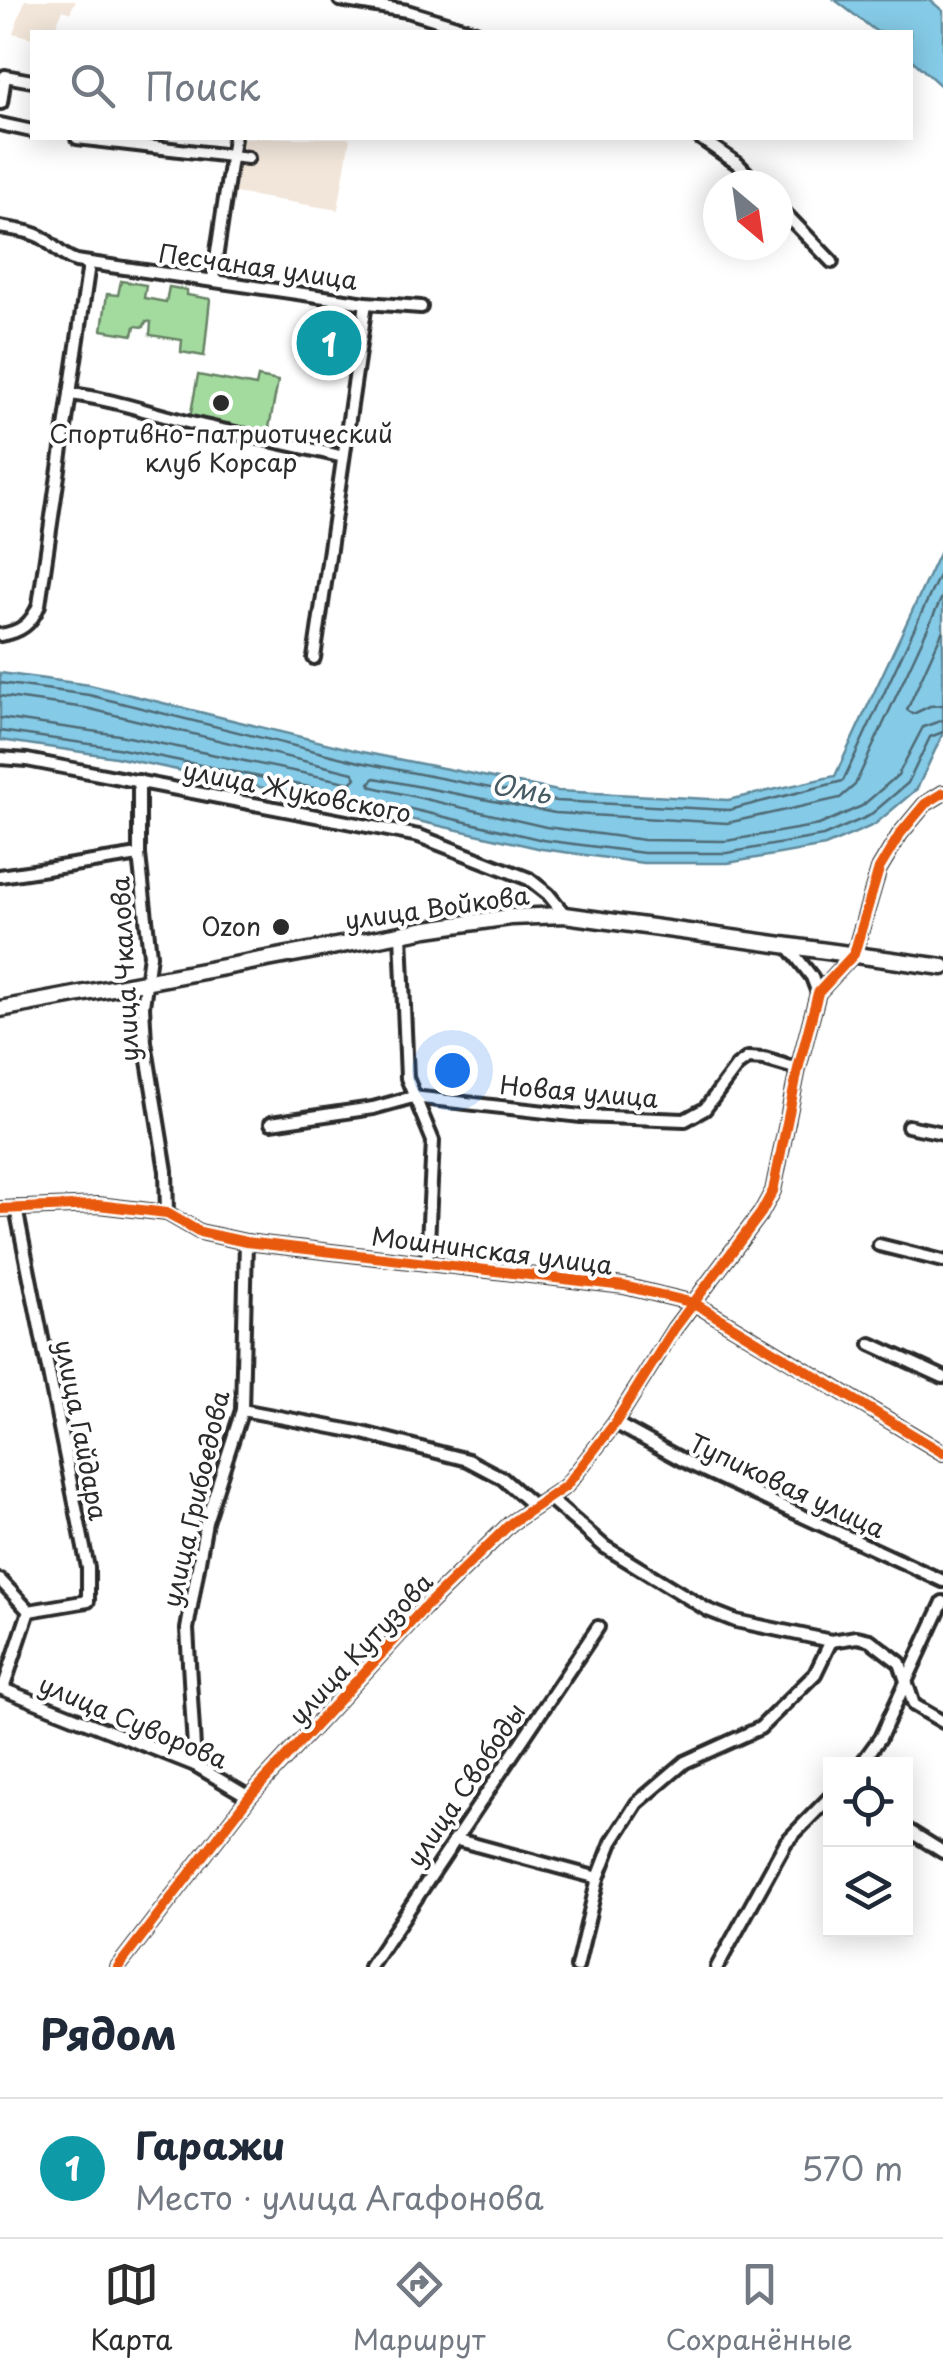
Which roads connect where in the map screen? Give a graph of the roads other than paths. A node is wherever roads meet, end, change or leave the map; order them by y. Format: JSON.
{"nodes":[{"id":1,"x":340,"y":0,"type":"edge"},
{"id":2,"x":469,"y":30,"type":"edge"},
{"id":3,"x":30,"y":81,"type":"edge"},
{"id":4,"x":0,"y":104,"type":"edge"},
{"id":5,"x":0,"y":124,"type":"edge"},
{"id":6,"x":30,"y":131,"type":"edge"},
{"id":7,"x":94,"y":140,"type":"edge"},
{"id":8,"x":234,"y":140,"type":"edge"},
{"id":9,"x":703,"y":140,"type":"edge"},
{"id":10,"x":231,"y":156,"type":"junction"},
{"id":11,"x":248,"y":158,"type":"dead end"},
{"id":12,"x":744,"y":170,"type":"edge"},
{"id":13,"x":793,"y":222,"type":"edge"},
{"id":14,"x":0,"y":226,"type":"edge"},
{"id":15,"x":832,"y":262,"type":"dead end"},
{"id":16,"x":88,"y":264,"type":"junction"},
{"id":17,"x":213,"y":278,"type":"junction"},
{"id":18,"x":366,"y":303,"type":"junction"},
{"id":19,"x":421,"y":307,"type":"dead end"},
{"id":20,"x":70,"y":394,"type":"junction"},
{"id":21,"x":344,"y":457,"type":"junction"},
{"id":22,"x":0,"y":634,"type":"edge"},
{"id":23,"x":314,"y":658,"type":"dead end"},
{"id":24,"x":0,"y":758,"type":"edge"},
{"id":25,"x":139,"y":782,"type":"junction"},
{"id":26,"x":943,"y":792,"type":"edge"},
{"id":27,"x":139,"y":855,"type":"junction"},
{"id":28,"x":0,"y":876,"type":"edge"},
{"id":29,"x":565,"y":915,"type":"junction"},
{"id":30,"x":401,"y":934,"type":"junction"},
{"id":31,"x":786,"y":944,"type":"junction"},
{"id":32,"x":854,"y":954,"type":"junction"},
{"id":33,"x":943,"y":967,"type":"edge"},
{"id":34,"x":148,"y":980,"type":"junction"},
{"id":35,"x":818,"y":993,"type":"junction"},
{"id":36,"x":0,"y":1009,"type":"edge"},
{"id":37,"x":798,"y":1069,"type":"junction"},
{"id":38,"x":413,"y":1098,"type":"junction"},
{"id":39,"x":270,"y":1122,"type":"dead end"},
{"id":40,"x":908,"y":1126,"type":"dead end"},
{"id":41,"x":943,"y":1134,"type":"edge"},
{"id":42,"x":16,"y":1208,"type":"junction"},
{"id":43,"x":0,"y":1210,"type":"edge"},
{"id":44,"x":167,"y":1212,"type":"junction"},
{"id":45,"x":246,"y":1242,"type":"junction"},
{"id":46,"x":879,"y":1245,"type":"dead end"},
{"id":47,"x":943,"y":1261,"type":"edge"},
{"id":48,"x":427,"y":1262,"type":"junction"},
{"id":49,"x":694,"y":1303,"type":"junction"},
{"id":50,"x":872,"y":1344,"type":"dead end"},
{"id":51,"x":943,"y":1377,"type":"edge"},
{"id":52,"x":242,"y":1410,"type":"junction"},
{"id":53,"x":615,"y":1423,"type":"junction"},
{"id":54,"x":943,"y":1453,"type":"edge"},
{"id":55,"x":550,"y":1499,"type":"junction"},
{"id":56,"x":534,"y":1506,"type":"junction"},
{"id":57,"x":0,"y":1580,"type":"edge"},
{"id":58,"x":943,"y":1581,"type":"edge"},
{"id":59,"x":943,"y":1602,"type":"edge"},
{"id":60,"x":29,"y":1611,"type":"junction"},
{"id":61,"x":598,"y":1627,"type":"dead end"},
{"id":62,"x":830,"y":1640,"type":"junction"},
{"id":63,"x":907,"y":1676,"type":"junction"},
{"id":64,"x":1,"y":1688,"type":"edge"},
{"id":65,"x":943,"y":1722,"type":"edge"},
{"id":66,"x":866,"y":1757,"type":"edge"},
{"id":67,"x":195,"y":1765,"type":"junction"},
{"id":68,"x":249,"y":1797,"type":"junction"},
{"id":69,"x":823,"y":1804,"type":"edge"},
{"id":70,"x":913,"y":1833,"type":"edge"},
{"id":71,"x":454,"y":1839,"type":"junction"},
{"id":72,"x":943,"y":1852,"type":"edge"},
{"id":73,"x":598,"y":1878,"type":"junction"},
{"id":74,"x":118,"y":1967,"type":"edge"},
{"id":75,"x":370,"y":1967,"type":"edge"},
{"id":76,"x":576,"y":1967,"type":"edge"},
{"id":77,"x":717,"y":1967,"type":"edge"}],
"edges":[{"from":1,"to":2,"type":"street"},
{"from":3,"to":4,"type":"street"},
{"from":5,"to":6,"type":"street"},
{"from":7,"to":10,"type":"street"},
{"from":8,"to":10,"type":"street"},
{"from":9,"to":12,"type":"street"},
{"from":10,"to":11,"type":"street"},
{"from":10,"to":17,"type":"street"},
{"from":13,"to":15,"type":"street"},
{"from":14,"to":16,"type":"street","name":"Песчаная улица"},
{"from":16,"to":17,"type":"street","name":"Песчаная улица"},
{"from":16,"to":20,"type":"street"},
{"from":17,"to":18,"type":"street","name":"Песчаная улица"},
{"from":18,"to":19,"type":"street","name":"Песчаная улица"},
{"from":18,"to":21,"type":"street"},
{"from":20,"to":21,"type":"street"},
{"from":20,"to":22,"type":"street"},
{"from":21,"to":23,"type":"street"},
{"from":24,"to":25,"type":"street","name":"улица Жуковского"},
{"from":25,"to":27,"type":"street","name":"улица Чкалова"},
{"from":25,"to":29,"type":"street","name":"улица Жуковского"},
{"from":26,"to":32,"type":"street"},
{"from":27,"to":28,"type":"street"},
{"from":27,"to":34,"type":"street","name":"улица Чкалова"},
{"from":29,"to":30,"type":"main road","name":"улица Войкова"},
{"from":29,"to":31,"type":"main road","name":"улица Войкова"},
{"from":30,"to":34,"type":"main road","name":"улица Войкова"},
{"from":30,"to":38,"type":"street"},
{"from":31,"to":32,"type":"main road","name":"улица Войкова"},
{"from":31,"to":35,"type":"street"},
{"from":32,"to":33,"type":"main road","name":"улица Войкова"},
{"from":32,"to":35,"type":"street","name":"улица Кутузова"},
{"from":34,"to":36,"type":"main road","name":"улица Войкова"},
{"from":34,"to":44,"type":"street","name":"улица Чкалова"},
{"from":35,"to":37,"type":"street","name":"улица Кутузова"},
{"from":37,"to":38,"type":"street","name":"Новая улица"},
{"from":37,"to":49,"type":"street","name":"улица Кутузова"},
{"from":38,"to":39,"type":"street","name":"Новая улица"},
{"from":38,"to":48,"type":"street"},
{"from":40,"to":41,"type":"street"},
{"from":42,"to":43,"type":"street","name":"Мошнинская улица"},
{"from":42,"to":44,"type":"street","name":"Мошнинская улица"},
{"from":42,"to":60,"type":"street","name":"улица Гайдара"},
{"from":44,"to":45,"type":"street","name":"Мошнинская улица"},
{"from":45,"to":48,"type":"street","name":"Мошнинская улица"},
{"from":45,"to":52,"type":"street","name":"улица Грибоедова"},
{"from":46,"to":47,"type":"street"},
{"from":48,"to":49,"type":"street","name":"Мошнинская улица"},
{"from":49,"to":53,"type":"street","name":"улица Кутузова"},
{"from":49,"to":54,"type":"street","name":"Мошнинская улица"},
{"from":50,"to":51,"type":"street"},
{"from":52,"to":56,"type":"street"},
{"from":52,"to":67,"type":"street","name":"улица Грибоедова"},
{"from":53,"to":55,"type":"street","name":"улица Кутузова"},
{"from":53,"to":58,"type":"street","name":"Тупиковая улица"},
{"from":55,"to":56,"type":"street","name":"улица Кутузова"},
{"from":55,"to":62,"type":"street"},
{"from":56,"to":68,"type":"street","name":"улица Кутузова"},
{"from":57,"to":60,"type":"street"},
{"from":59,"to":63,"type":"street"},
{"from":60,"to":64,"type":"street"},
{"from":61,"to":71,"type":"street","name":"улица Свободы"},
{"from":62,"to":63,"type":"street"},
{"from":62,"to":73,"type":"street"},
{"from":63,"to":65,"type":"street"},
{"from":63,"to":66,"type":"street"},
{"from":64,"to":67,"type":"street","name":"улица Суворова"},
{"from":67,"to":68,"type":"street","name":"улица Суворова"},
{"from":68,"to":74,"type":"street","name":"улица Кутузова"},
{"from":69,"to":77,"type":"street"},
{"from":70,"to":72,"type":"street"},
{"from":71,"to":73,"type":"street"},
{"from":71,"to":75,"type":"street","name":"улица Свободы"},
{"from":73,"to":76,"type":"street"}]}
